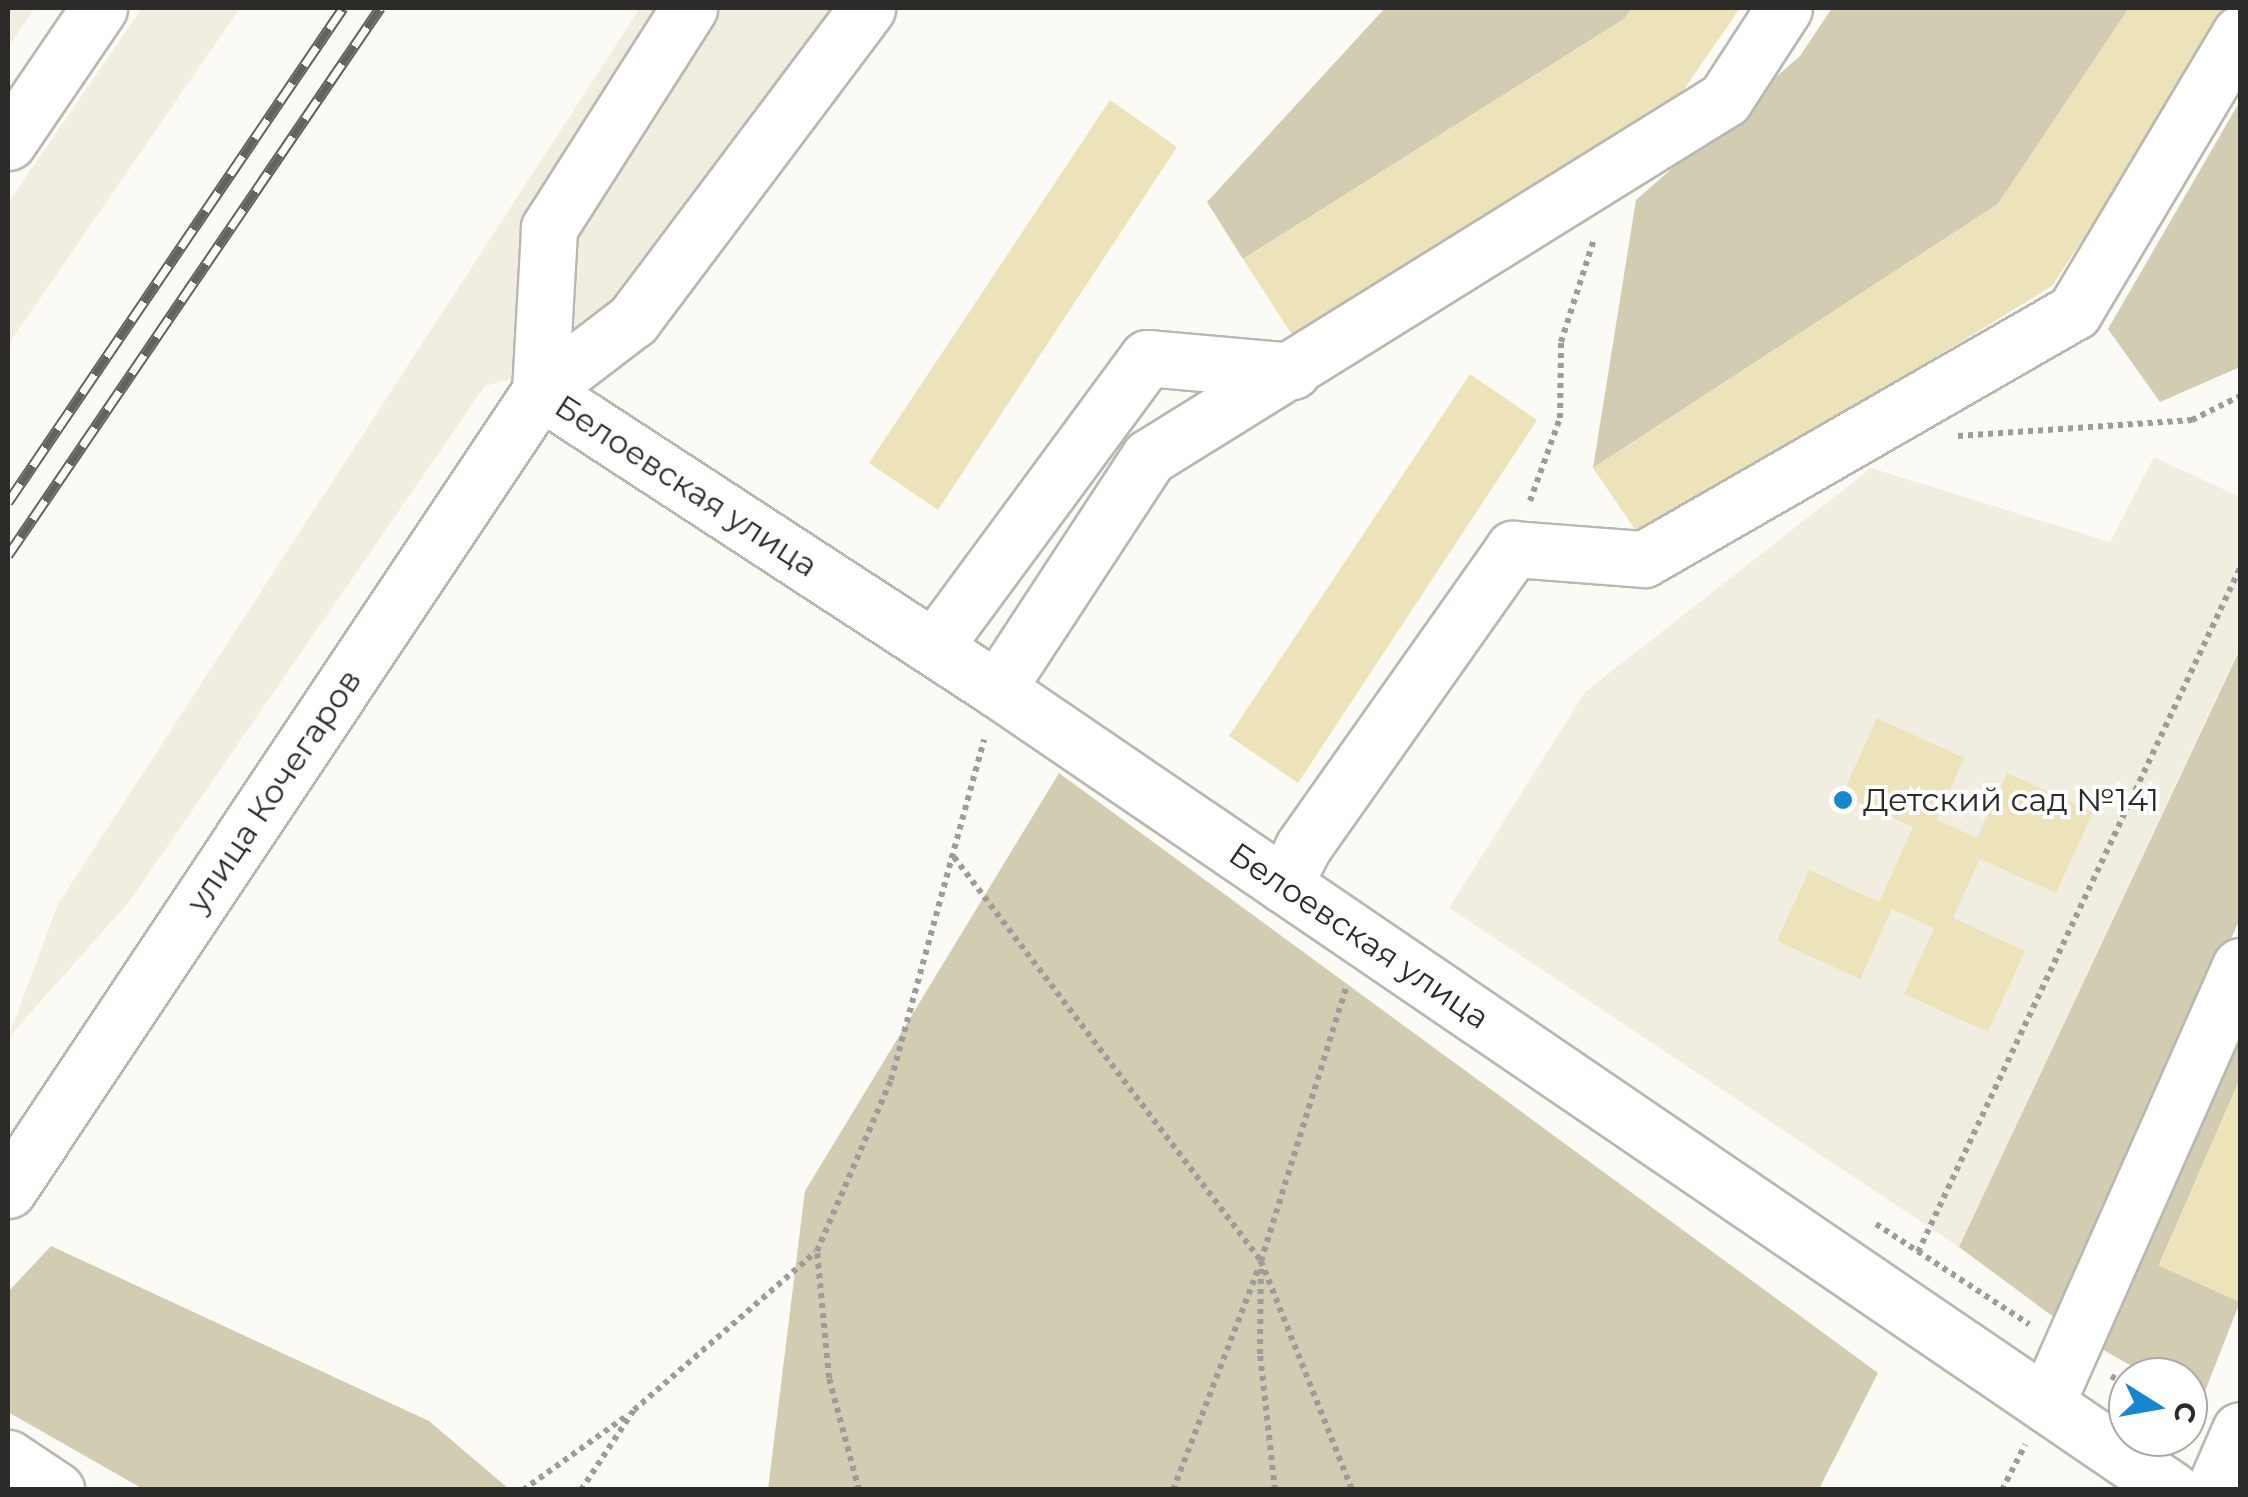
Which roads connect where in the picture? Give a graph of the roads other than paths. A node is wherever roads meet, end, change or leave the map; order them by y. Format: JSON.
{"nodes":[{"id":1,"x":99,"y":8,"type":"edge"},
{"id":2,"x":689,"y":8,"type":"edge"},
{"id":3,"x":866,"y":8,"type":"edge"},
{"id":4,"x":1784,"y":8,"type":"edge"},
{"id":5,"x":2240,"y":34,"type":"edge"},
{"id":6,"x":8,"y":142,"type":"edge"},
{"id":7,"x":1292,"y":371,"type":"junction"},
{"id":8,"x":540,"y":391,"type":"junction"},
{"id":9,"x":934,"y":647,"type":"junction"},
{"id":10,"x":998,"y":689,"type":"junction"},
{"id":11,"x":1284,"y":885,"type":"junction"},
{"id":12,"x":2240,"y":966,"type":"edge"},
{"id":13,"x":8,"y":1190,"type":"edge"},
{"id":14,"x":2046,"y":1404,"type":"junction"},
{"id":15,"x":2240,"y":1430,"type":"edge"},
{"id":16,"x":8,"y":1458,"type":"edge"},
{"id":17,"x":56,"y":1490,"type":"edge"},
{"id":18,"x":2172,"y":1490,"type":"edge"},
{"id":19,"x":2214,"y":1490,"type":"edge"}],
"edges":[{"from":1,"to":6,"type":"street"},
{"from":2,"to":8,"type":"street"},
{"from":3,"to":8,"type":"street"},
{"from":4,"to":7,"type":"street"},
{"from":5,"to":11,"type":"street"},
{"from":7,"to":9,"type":"street"},
{"from":7,"to":10,"type":"street"},
{"from":8,"to":9,"type":"street","name":"Белоевская улица"},
{"from":8,"to":13,"type":"street","name":"улица Кочегаров"},
{"from":9,"to":10,"type":"street","name":"Белоевская улица"},
{"from":10,"to":11,"type":"street","name":"Белоевская улица"},
{"from":11,"to":14,"type":"street","name":"Белоевская улица"},
{"from":12,"to":14,"type":"street"},
{"from":14,"to":18,"type":"street","name":"Белоевская улица"},
{"from":15,"to":19,"type":"street"},
{"from":16,"to":17,"type":"street"}]}
